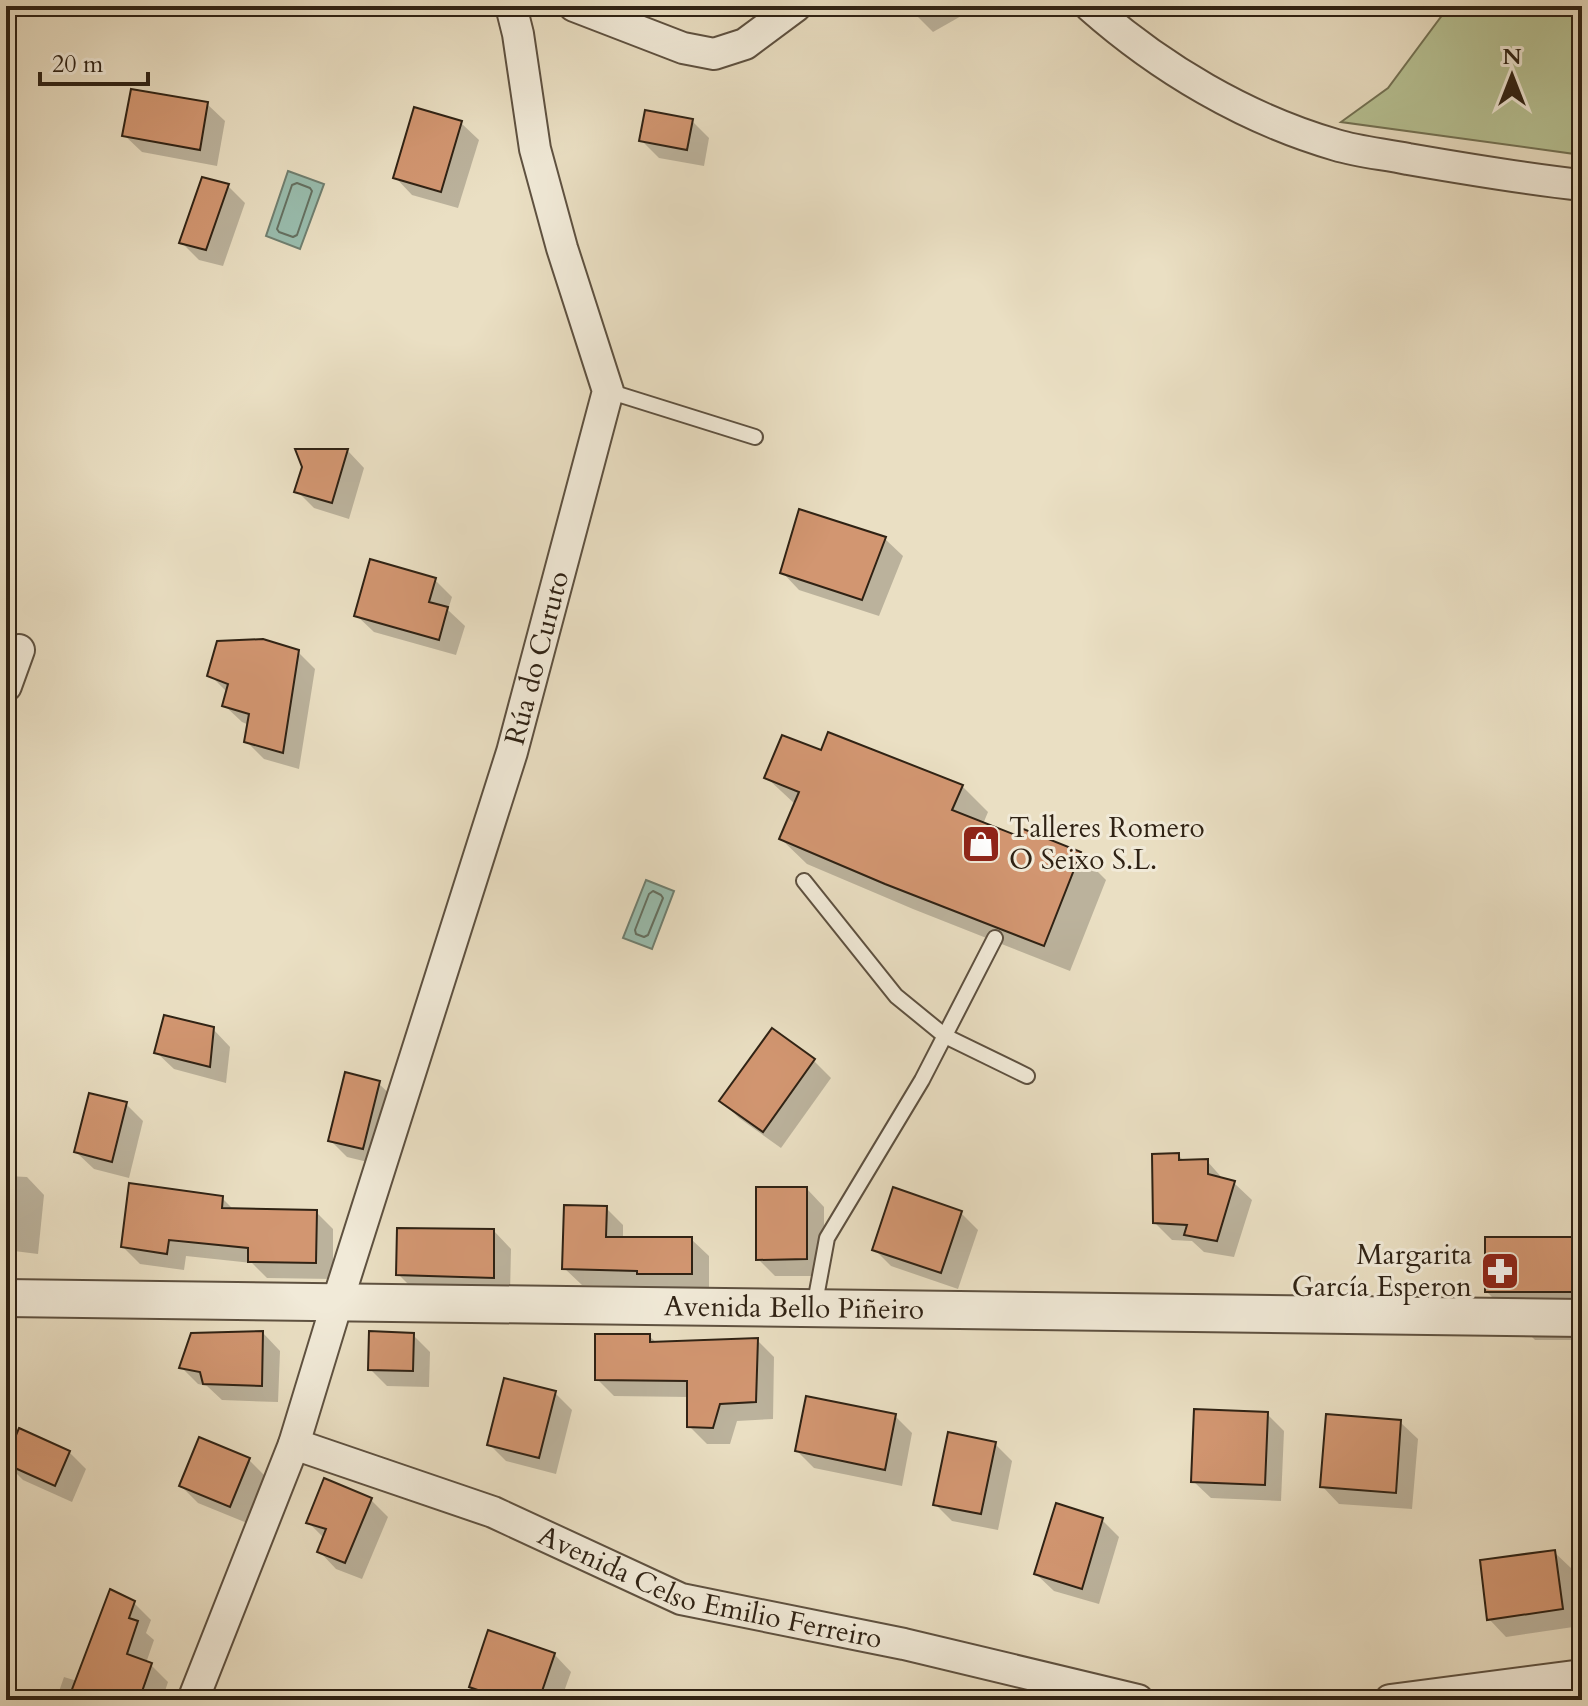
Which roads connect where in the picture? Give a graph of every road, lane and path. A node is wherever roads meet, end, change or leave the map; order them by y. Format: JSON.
{"nodes":[{"id":1,"x":511,"y":6,"type":"edge"},
{"id":2,"x":574,"y":6,"type":"edge"},
{"id":3,"x":796,"y":6,"type":"edge"},
{"id":4,"x":1090,"y":6,"type":"edge"},
{"id":5,"x":1582,"y":185,"type":"edge"},
{"id":6,"x":608,"y":391,"type":"junction"},
{"id":7,"x":755,"y":437,"type":"dead end"},
{"id":8,"x":19,"y":650,"type":"dead end"},
{"id":9,"x":6,"y":686,"type":"edge"},
{"id":10,"x":804,"y":881,"type":"dead end"},
{"id":11,"x":995,"y":938,"type":"dead end"},
{"id":12,"x":945,"y":1036,"type":"junction"},
{"id":13,"x":1027,"y":1076,"type":"dead end"},
{"id":14,"x":6,"y":1298,"type":"edge"},
{"id":15,"x":337,"y":1303,"type":"junction"},
{"id":16,"x":814,"y":1309,"type":"junction"},
{"id":17,"x":1582,"y":1318,"type":"edge"},
{"id":18,"x":294,"y":1444,"type":"junction"},
{"id":19,"x":1582,"y":1675,"type":"edge"},
{"id":20,"x":193,"y":1700,"type":"edge"},
{"id":21,"x":1138,"y":1700,"type":"edge"},
{"id":22,"x":1390,"y":1700,"type":"edge"}],
"edges":[{"from":1,"to":6,"type":"street"},
{"from":2,"to":3,"type":"street"},
{"from":4,"to":5,"type":"street"},
{"from":6,"to":7,"type":"lane"},
{"from":6,"to":15,"type":"street","name":"Rúa do Curuto"},
{"from":8,"to":9,"type":"street"},
{"from":10,"to":12,"type":"lane"},
{"from":11,"to":12,"type":"lane"},
{"from":12,"to":13,"type":"lane"},
{"from":12,"to":16,"type":"lane"},
{"from":14,"to":15,"type":"street","name":"Avenida Bello Piñeiro"},
{"from":15,"to":16,"type":"street","name":"Avenida Bello Piñeiro"},
{"from":15,"to":18,"type":"street"},
{"from":16,"to":17,"type":"street","name":"Avenida Bello Piñeiro"},
{"from":18,"to":20,"type":"street"},
{"from":18,"to":21,"type":"street","name":"Avenida Celso Emilio Ferreiro"},
{"from":19,"to":22,"type":"street"}]}
